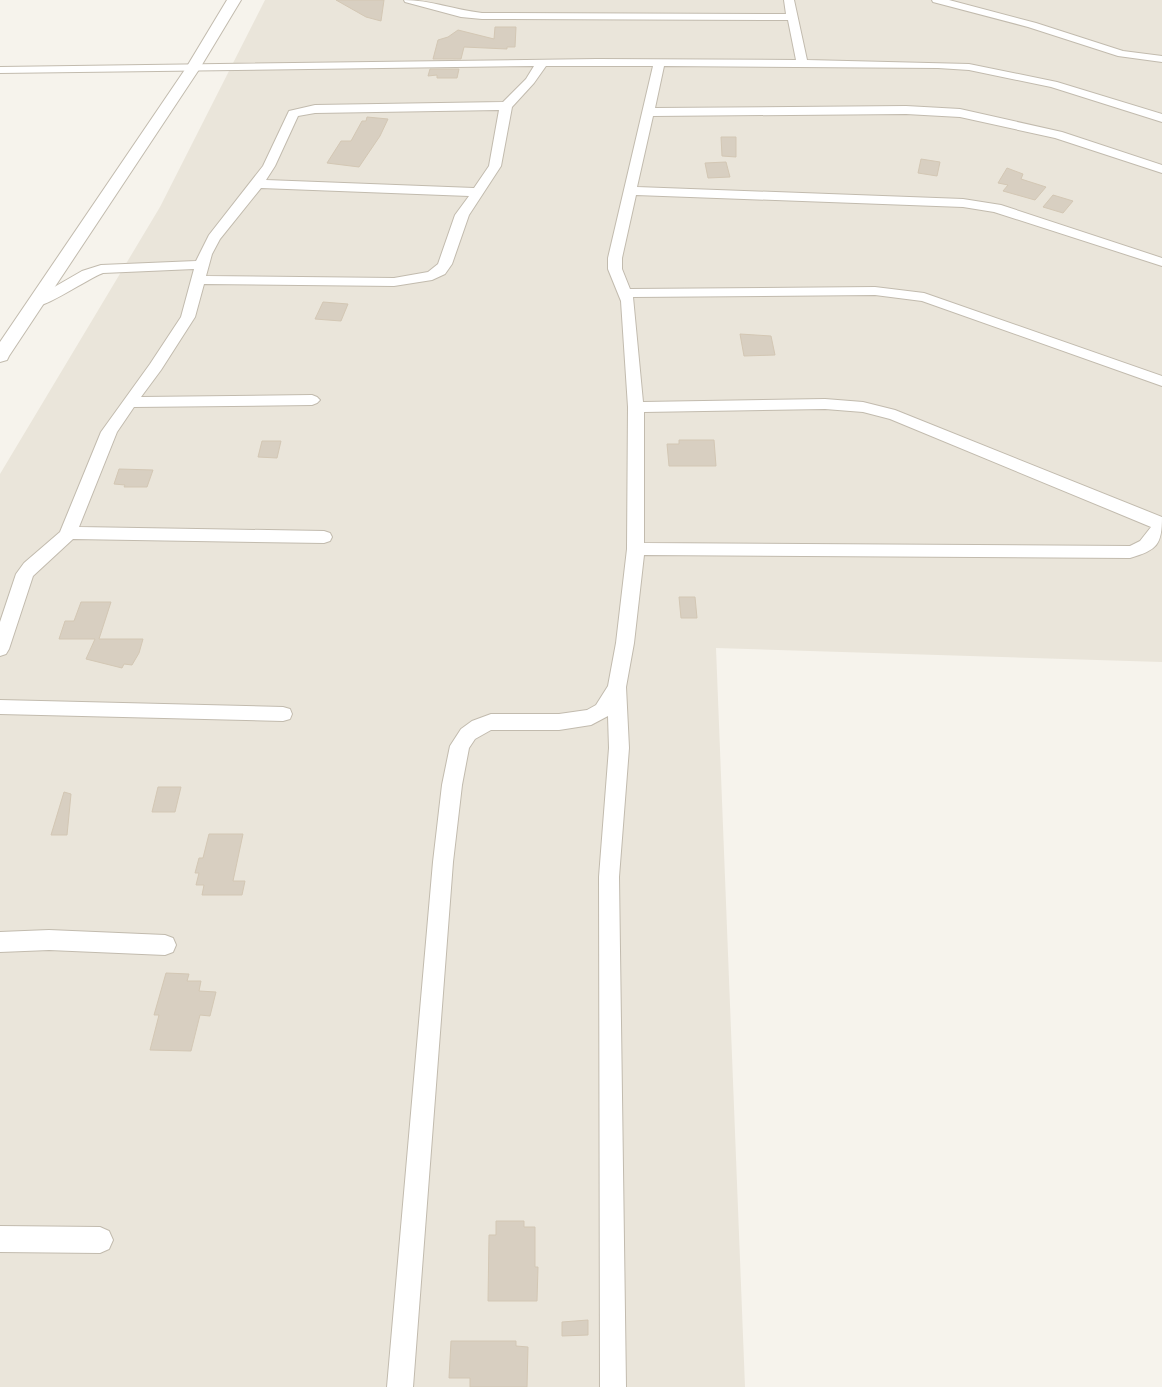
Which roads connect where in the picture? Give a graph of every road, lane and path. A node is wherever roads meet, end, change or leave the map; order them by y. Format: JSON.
{"nodes":[{"id":1,"x":234,"y":0,"type":"edge"},
{"id":2,"x":409,"y":0,"type":"edge"},
{"id":3,"x":789,"y":0,"type":"edge"},
{"id":4,"x":937,"y":0,"type":"edge"},
{"id":5,"x":792,"y":17,"type":"junction"},
{"id":6,"x":1162,"y":59,"type":"edge"},
{"id":7,"x":542,"y":63,"type":"junction"},
{"id":8,"x":659,"y":63,"type":"junction"},
{"id":9,"x":802,"y":64,"type":"junction"},
{"id":10,"x":193,"y":68,"type":"junction"},
{"id":11,"x":0,"y":70,"type":"edge"},
{"id":12,"x":506,"y":106,"type":"junction"},
{"id":13,"x":648,"y":112,"type":"junction"},
{"id":14,"x":1162,"y":118,"type":"edge"},
{"id":15,"x":1162,"y":169,"type":"edge"},
{"id":16,"x":257,"y":184,"type":"junction"},
{"id":17,"x":630,"y":191,"type":"junction"},
{"id":18,"x":478,"y":192,"type":"junction"},
{"id":19,"x":1162,"y":262,"type":"edge"},
{"id":20,"x":201,"y":265,"type":"junction"},
{"id":21,"x":198,"y":280,"type":"junction"},
{"id":22,"x":626,"y":293,"type":"junction"},
{"id":23,"x":35,"y":304,"type":"junction"},
{"id":24,"x":0,"y":356,"type":"edge"},
{"id":25,"x":1162,"y":381,"type":"edge"},
{"id":26,"x":312,"y":400,"type":"dead end"},
{"id":27,"x":130,"y":402,"type":"junction"},
{"id":28,"x":636,"y":408,"type":"junction"},
{"id":29,"x":1162,"y":524,"type":"edge"},
{"id":30,"x":68,"y":532,"type":"junction"},
{"id":31,"x":324,"y":537,"type":"dead end"},
{"id":32,"x":636,"y":550,"type":"junction"},
{"id":33,"x":0,"y":649,"type":"edge"},
{"id":34,"x":617,"y":687,"type":"junction"},
{"id":35,"x":0,"y":707,"type":"edge"},
{"id":36,"x":282,"y":714,"type":"dead end"},
{"id":37,"x":0,"y":942,"type":"edge"},
{"id":38,"x":165,"y":944,"type":"dead end"},
{"id":39,"x":0,"y":1239,"type":"edge"},
{"id":40,"x":100,"y":1240,"type":"dead end"},
{"id":41,"x":400,"y":1387,"type":"edge"},
{"id":42,"x":613,"y":1387,"type":"edge"}],
"edges":[{"from":1,"to":10,"type":"street"},
{"from":2,"to":5,"type":"street"},
{"from":3,"to":5,"type":"street"},
{"from":4,"to":6,"type":"street"},
{"from":5,"to":9,"type":"street"},
{"from":7,"to":8,"type":"street"},
{"from":7,"to":10,"type":"street"},
{"from":7,"to":12,"type":"street"},
{"from":8,"to":9,"type":"street"},
{"from":8,"to":13,"type":"street"},
{"from":9,"to":14,"type":"street"},
{"from":10,"to":11,"type":"street"},
{"from":10,"to":23,"type":"street"},
{"from":12,"to":16,"type":"street"},
{"from":12,"to":18,"type":"street"},
{"from":13,"to":15,"type":"street"},
{"from":13,"to":17,"type":"street"},
{"from":16,"to":18,"type":"street"},
{"from":16,"to":20,"type":"street"},
{"from":17,"to":19,"type":"street"},
{"from":17,"to":22,"type":"street"},
{"from":18,"to":21,"type":"street"},
{"from":20,"to":21,"type":"street"},
{"from":20,"to":23,"type":"street"},
{"from":21,"to":27,"type":"street"},
{"from":22,"to":25,"type":"street"},
{"from":22,"to":28,"type":"street"},
{"from":23,"to":24,"type":"street"},
{"from":26,"to":27,"type":"street"},
{"from":27,"to":30,"type":"street"},
{"from":28,"to":29,"type":"street"},
{"from":28,"to":32,"type":"street"},
{"from":29,"to":32,"type":"street"},
{"from":30,"to":31,"type":"street"},
{"from":30,"to":33,"type":"street"},
{"from":32,"to":34,"type":"street"},
{"from":34,"to":41,"type":"street"},
{"from":34,"to":42,"type":"street"},
{"from":35,"to":36,"type":"street"},
{"from":37,"to":38,"type":"street"},
{"from":39,"to":40,"type":"street"}]}
